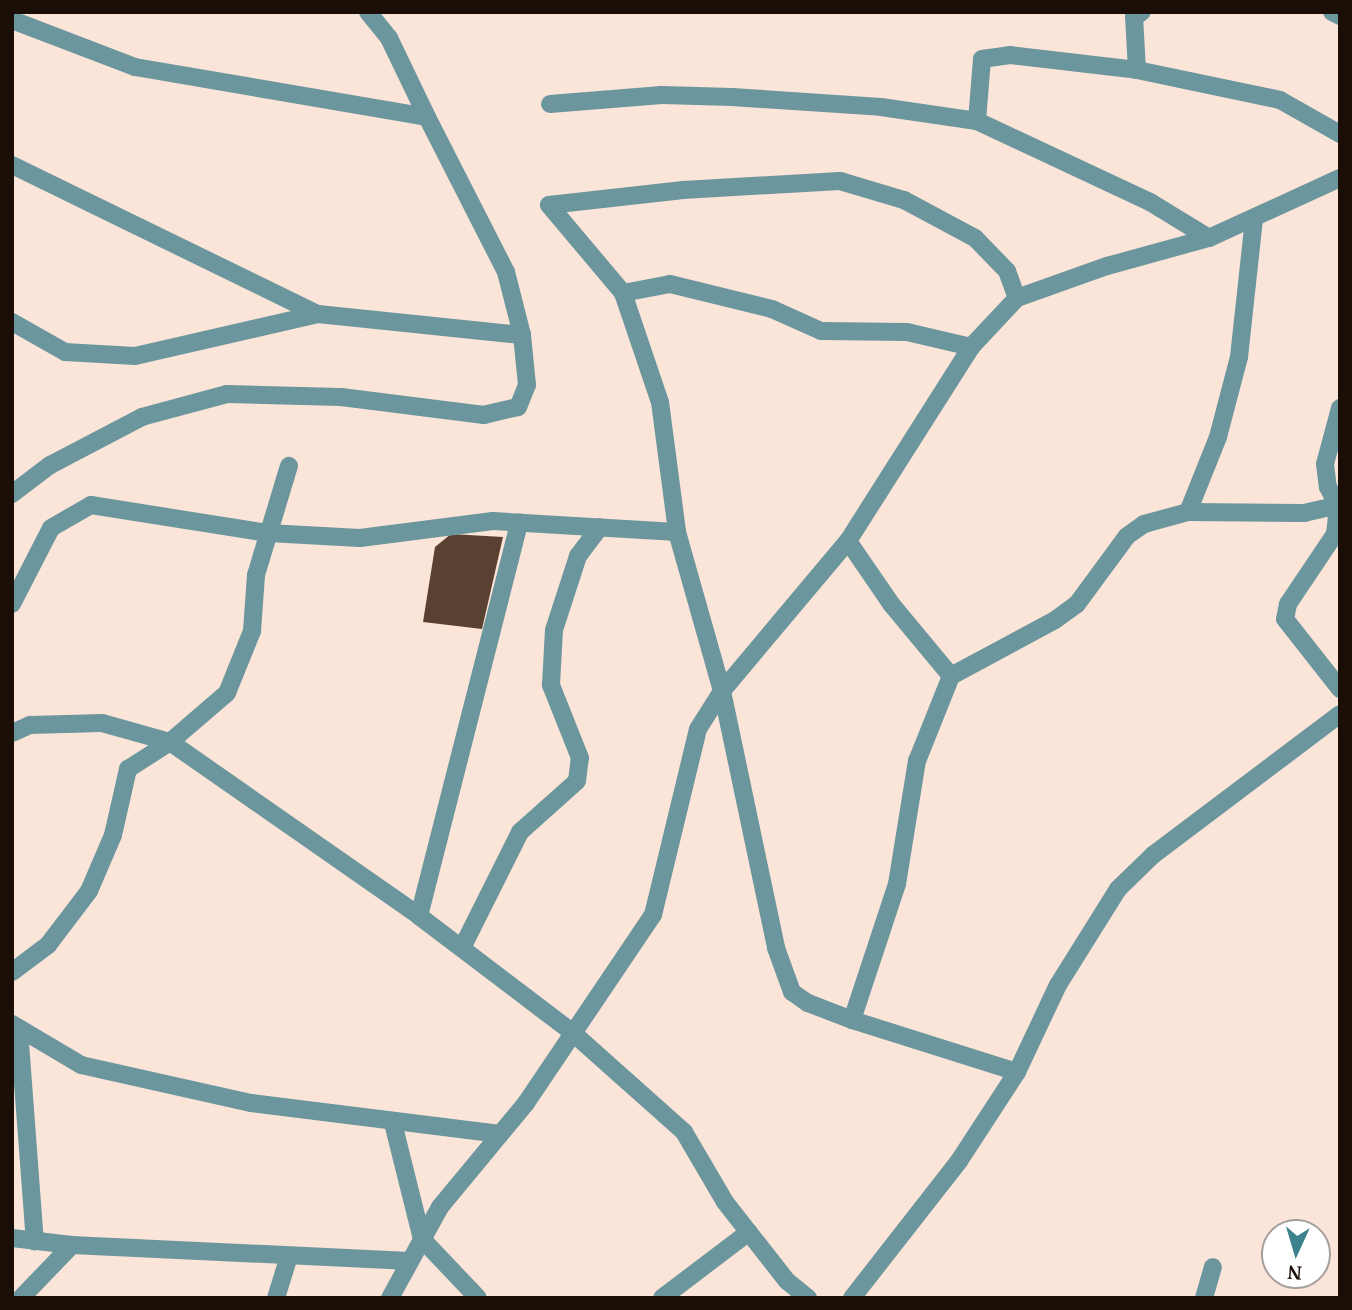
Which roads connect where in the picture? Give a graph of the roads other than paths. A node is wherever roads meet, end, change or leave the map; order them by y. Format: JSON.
{"nodes":[{"id":1,"x":368,"y":12,"type":"edge"},
{"id":2,"x":1142,"y":12,"type":"edge"},
{"id":3,"x":1332,"y":12,"type":"edge"},
{"id":4,"x":1340,"y":16,"type":"edge"},
{"id":5,"x":12,"y":20,"type":"edge"},
{"id":6,"x":1137,"y":70,"type":"junction"},
{"id":7,"x":550,"y":104,"type":"dead end"},
{"id":8,"x":427,"y":117,"type":"junction"},
{"id":9,"x":977,"y":121,"type":"junction"},
{"id":10,"x":1340,"y":134,"type":"edge"},
{"id":11,"x":12,"y":165,"type":"edge"},
{"id":12,"x":1340,"y":178,"type":"edge"},
{"id":13,"x":1254,"y":218,"type":"junction"},
{"id":14,"x":1209,"y":238,"type":"junction"},
{"id":15,"x":623,"y":293,"type":"junction"},
{"id":16,"x":1017,"y":298,"type":"junction"},
{"id":17,"x":317,"y":314,"type":"junction"},
{"id":18,"x":12,"y":322,"type":"edge"},
{"id":19,"x":522,"y":335,"type":"junction"},
{"id":20,"x":971,"y":347,"type":"junction"},
{"id":21,"x":1340,"y":408,"type":"edge"},
{"id":22,"x":289,"y":466,"type":"dead end"},
{"id":23,"x":12,"y":494,"type":"edge"},
{"id":24,"x":1339,"y":505,"type":"edge"},
{"id":25,"x":1188,"y":512,"type":"junction"},
{"id":26,"x":519,"y":523,"type":"junction"},
{"id":27,"x":600,"y":527,"type":"junction"},
{"id":28,"x":677,"y":531,"type":"junction"},
{"id":29,"x":268,"y":533,"type":"junction"},
{"id":30,"x":848,"y":541,"type":"junction"},
{"id":31,"x":12,"y":604,"type":"edge"},
{"id":32,"x":951,"y":676,"type":"junction"},
{"id":33,"x":1340,"y":689,"type":"edge"},
{"id":34,"x":722,"y":691,"type":"junction"},
{"id":35,"x":1340,"y":714,"type":"edge"},
{"id":36,"x":12,"y":733,"type":"edge"},
{"id":37,"x":170,"y":741,"type":"junction"},
{"id":38,"x":419,"y":916,"type":"junction"},
{"id":39,"x":462,"y":948,"type":"junction"},
{"id":40,"x":12,"y":972,"type":"edge"},
{"id":41,"x":852,"y":1020,"type":"junction"},
{"id":42,"x":16,"y":1027,"type":"edge"},
{"id":43,"x":573,"y":1033,"type":"junction"},
{"id":44,"x":1017,"y":1072,"type":"junction"},
{"id":45,"x":393,"y":1123,"type":"junction"},
{"id":46,"x":500,"y":1134,"type":"junction"},
{"id":47,"x":749,"y":1232,"type":"junction"},
{"id":48,"x":12,"y":1238,"type":"edge"},
{"id":49,"x":422,"y":1239,"type":"junction"},
{"id":50,"x":35,"y":1241,"type":"junction"},
{"id":51,"x":72,"y":1245,"type":"junction"},
{"id":52,"x":289,"y":1256,"type":"junction"},
{"id":53,"x":410,"y":1261,"type":"junction"},
{"id":54,"x":1213,"y":1266,"type":"dead end"},
{"id":55,"x":862,"y":1295,"type":"edge"},
{"id":56,"x":21,"y":1298,"type":"edge"},
{"id":57,"x":276,"y":1298,"type":"edge"},
{"id":58,"x":390,"y":1298,"type":"edge"},
{"id":59,"x":478,"y":1298,"type":"edge"},
{"id":60,"x":662,"y":1298,"type":"edge"},
{"id":61,"x":808,"y":1298,"type":"edge"},
{"id":62,"x":1204,"y":1298,"type":"edge"}],
"edges":[{"from":1,"to":8,"type":"street"},
{"from":2,"to":6,"type":"street"},
{"from":3,"to":4,"type":"street"},
{"from":5,"to":8,"type":"street"},
{"from":6,"to":9,"type":"street"},
{"from":6,"to":10,"type":"street"},
{"from":7,"to":9,"type":"street"},
{"from":8,"to":19,"type":"street"},
{"from":9,"to":14,"type":"street"},
{"from":11,"to":17,"type":"street"},
{"from":12,"to":13,"type":"street"},
{"from":13,"to":14,"type":"street"},
{"from":13,"to":25,"type":"street"},
{"from":14,"to":16,"type":"street"},
{"from":15,"to":16,"type":"street"},
{"from":15,"to":20,"type":"street"},
{"from":15,"to":28,"type":"street"},
{"from":16,"to":20,"type":"street"},
{"from":17,"to":18,"type":"street"},
{"from":17,"to":19,"type":"street"},
{"from":19,"to":23,"type":"street"},
{"from":20,"to":30,"type":"street"},
{"from":21,"to":24,"type":"street"},
{"from":22,"to":29,"type":"street"},
{"from":24,"to":25,"type":"street"},
{"from":24,"to":33,"type":"street"},
{"from":25,"to":32,"type":"street"},
{"from":26,"to":27,"type":"street"},
{"from":26,"to":29,"type":"street"},
{"from":26,"to":38,"type":"street"},
{"from":27,"to":28,"type":"street"},
{"from":27,"to":39,"type":"street"},
{"from":28,"to":34,"type":"street"},
{"from":29,"to":31,"type":"street"},
{"from":29,"to":37,"type":"street"},
{"from":30,"to":32,"type":"street"},
{"from":30,"to":34,"type":"street"},
{"from":32,"to":41,"type":"street"},
{"from":34,"to":41,"type":"street"},
{"from":34,"to":43,"type":"street"},
{"from":35,"to":44,"type":"street"},
{"from":36,"to":37,"type":"street"},
{"from":37,"to":38,"type":"street"},
{"from":37,"to":40,"type":"street"},
{"from":38,"to":39,"type":"street"},
{"from":39,"to":43,"type":"street"},
{"from":41,"to":44,"type":"street"},
{"from":42,"to":45,"type":"street"},
{"from":42,"to":50,"type":"street"},
{"from":43,"to":46,"type":"street"},
{"from":43,"to":47,"type":"street"},
{"from":44,"to":55,"type":"street"},
{"from":45,"to":46,"type":"street"},
{"from":45,"to":49,"type":"street"},
{"from":46,"to":49,"type":"street"},
{"from":47,"to":60,"type":"street"},
{"from":47,"to":61,"type":"street"},
{"from":48,"to":50,"type":"street"},
{"from":49,"to":53,"type":"street"},
{"from":49,"to":59,"type":"street"},
{"from":50,"to":51,"type":"street"},
{"from":51,"to":52,"type":"street"},
{"from":51,"to":56,"type":"street"},
{"from":52,"to":53,"type":"street"},
{"from":52,"to":57,"type":"street"},
{"from":53,"to":58,"type":"street"},
{"from":54,"to":62,"type":"street"}]}
